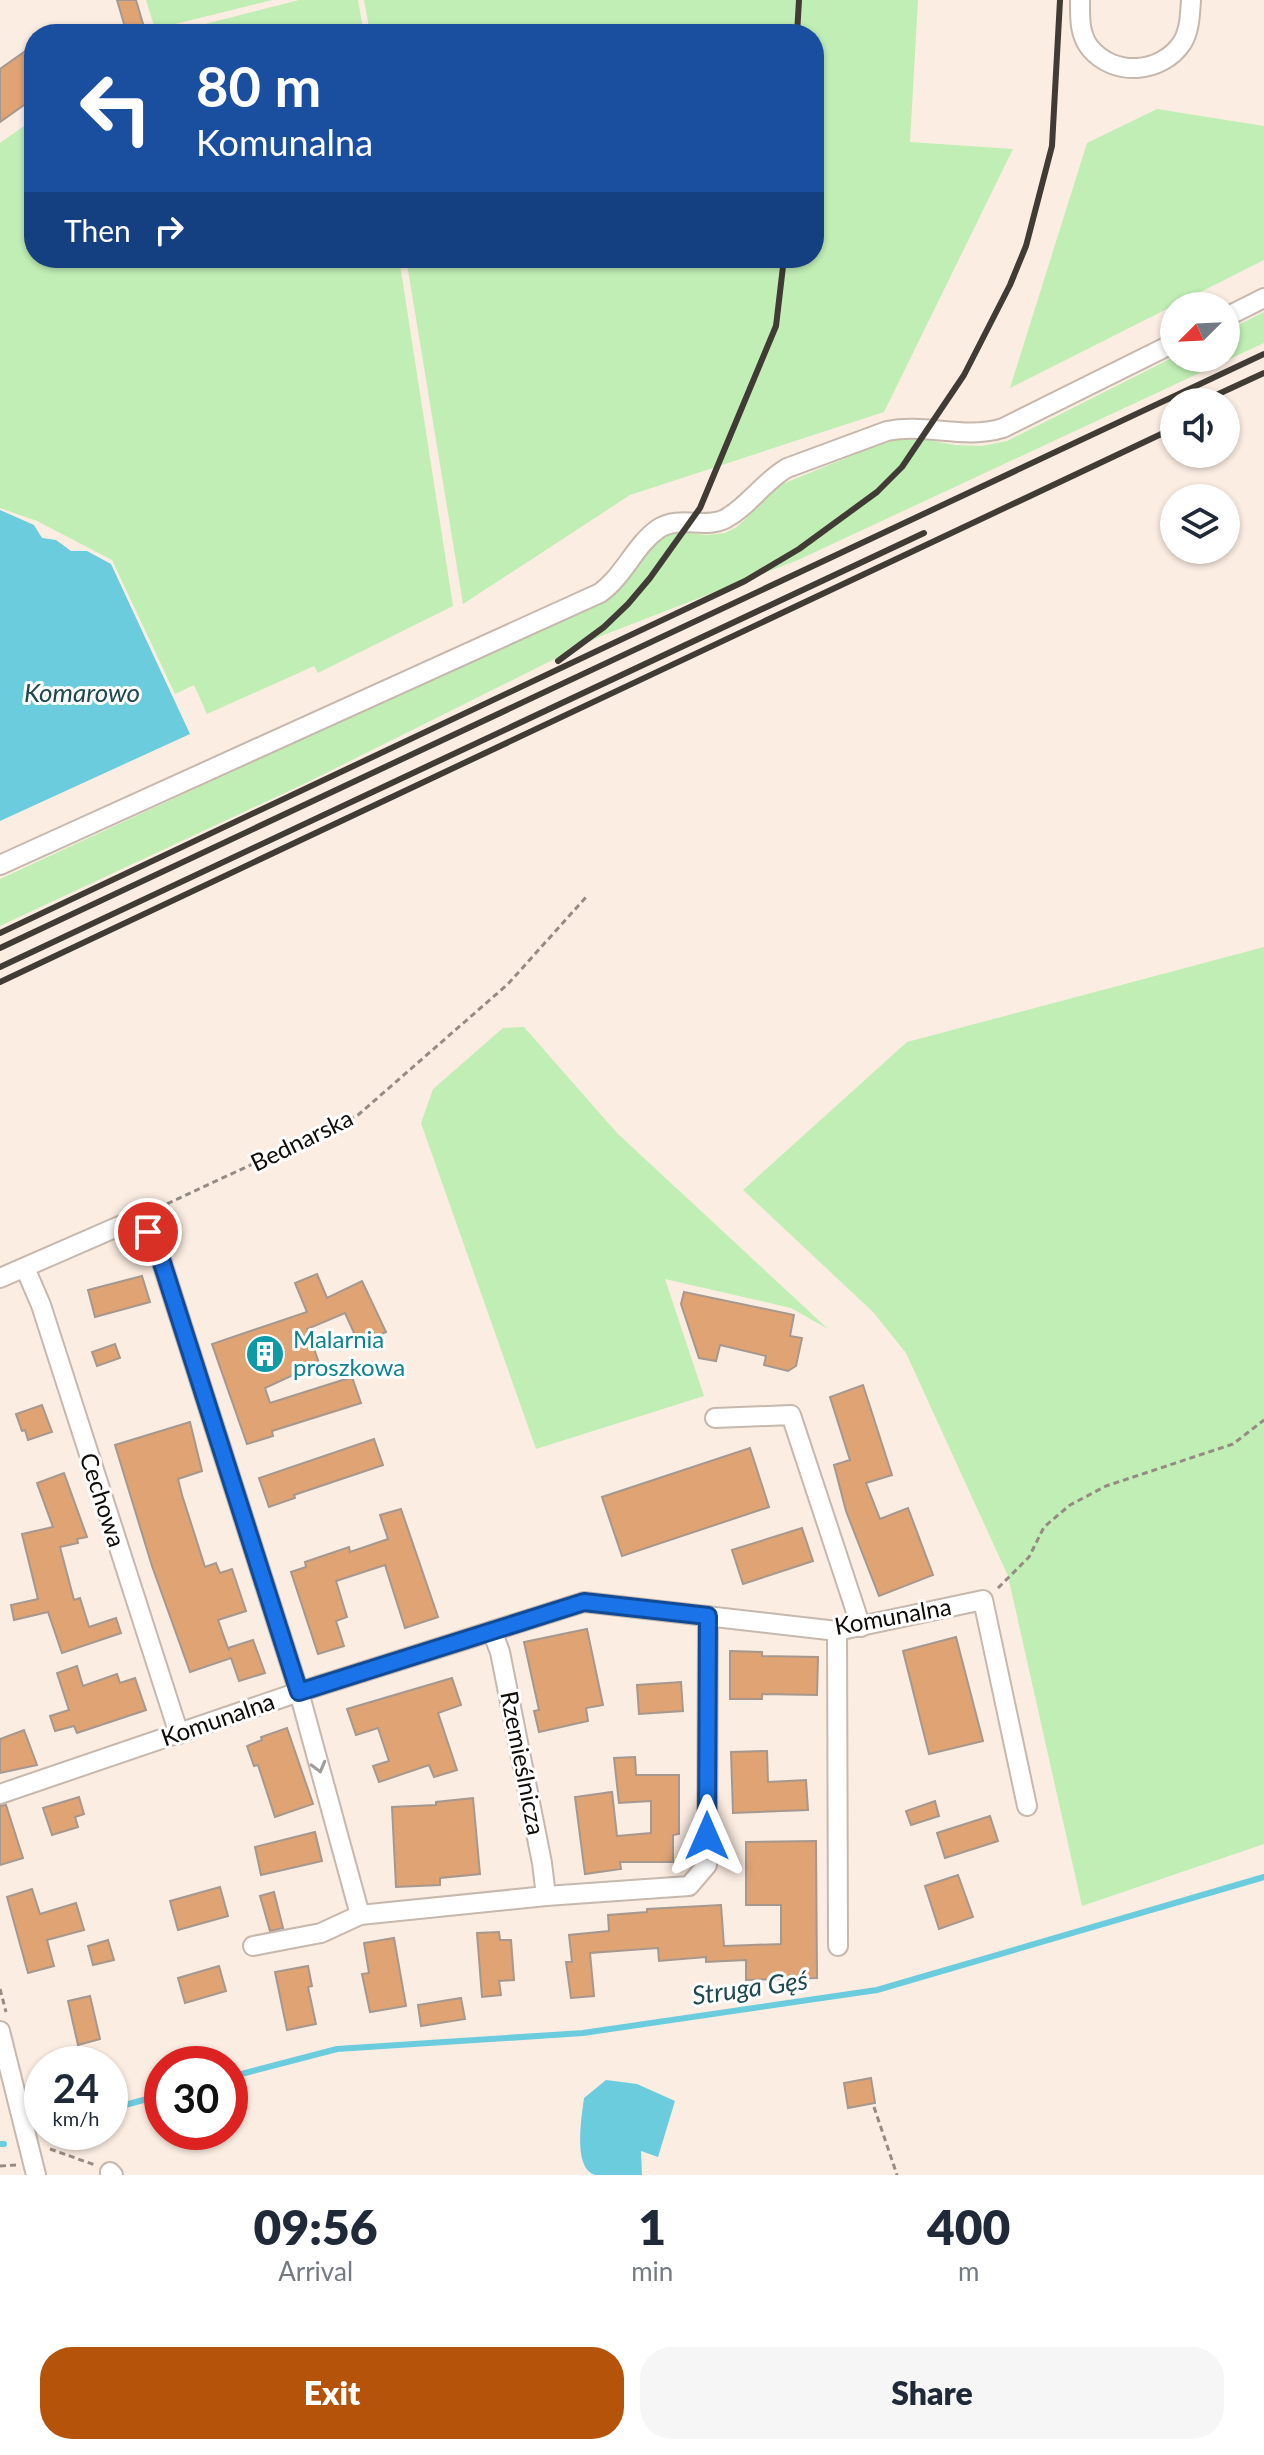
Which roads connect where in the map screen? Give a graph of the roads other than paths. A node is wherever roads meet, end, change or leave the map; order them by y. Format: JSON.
{"nodes":[{"id":1,"x":1080,"y":0,"type":"edge"},
{"id":2,"x":1191,"y":0,"type":"edge"},
{"id":3,"x":1264,"y":298,"type":"edge"},
{"id":4,"x":1240,"y":310,"type":"edge"},
{"id":5,"x":1160,"y":350,"type":"edge"},
{"id":6,"x":0,"y":865,"type":"edge"},
{"id":7,"x":25,"y":1268,"type":"junction"},
{"id":8,"x":0,"y":1278,"type":"edge"},
{"id":9,"x":715,"y":1418,"type":"dead end"},
{"id":10,"x":708,"y":1616,"type":"junction"},
{"id":11,"x":861,"y":1627,"type":"junction"},
{"id":12,"x":492,"y":1631,"type":"junction"},
{"id":13,"x":837,"y":1631,"type":"junction"},
{"id":14,"x":299,"y":1692,"type":"junction"},
{"id":15,"x":179,"y":1734,"type":"junction"},
{"id":16,"x":0,"y":1794,"type":"edge"},
{"id":17,"x":1027,"y":1806,"type":"dead end"},
{"id":18,"x":546,"y":1896,"type":"junction"},
{"id":19,"x":360,"y":1915,"type":"junction"},
{"id":20,"x":253,"y":1946,"type":"dead end"},
{"id":21,"x":838,"y":1946,"type":"dead end"},
{"id":22,"x":0,"y":2031,"type":"edge"},
{"id":23,"x":36,"y":2175,"type":"edge"}],
"edges":[{"from":1,"to":2,"type":"street"},
{"from":3,"to":4,"type":"street"},
{"from":5,"to":6,"type":"street"},
{"from":7,"to":8,"type":"street"},
{"from":7,"to":14,"type":"street"},
{"from":7,"to":15,"type":"street","name":"Cechowa"},
{"from":9,"to":11,"type":"street"},
{"from":10,"to":12,"type":"street","name":"Komunalna"},
{"from":10,"to":13,"type":"street","name":"Komunalna"},
{"from":10,"to":18,"type":"street"},
{"from":11,"to":13,"type":"street","name":"Komunalna"},
{"from":11,"to":17,"type":"street","name":"Komunalna"},
{"from":12,"to":14,"type":"street","name":"Komunalna"},
{"from":12,"to":18,"type":"street","name":"Rzemieślnicza"},
{"from":13,"to":21,"type":"street"},
{"from":14,"to":15,"type":"street","name":"Komunalna"},
{"from":14,"to":19,"type":"street","one_way":true},
{"from":15,"to":16,"type":"street","name":"Komunalna"},
{"from":18,"to":19,"type":"street"},
{"from":19,"to":20,"type":"street"},
{"from":22,"to":23,"type":"street"}]}
